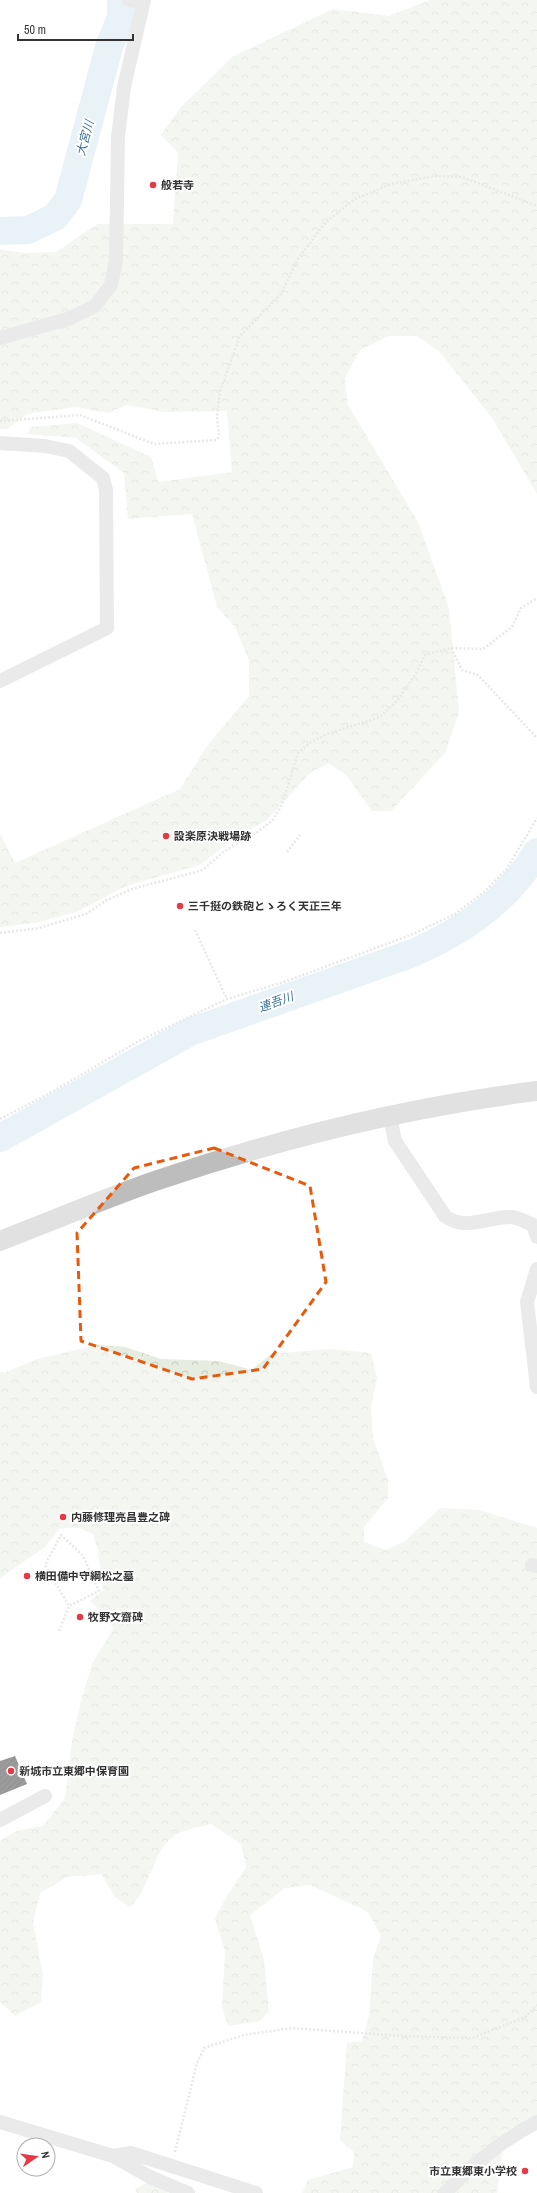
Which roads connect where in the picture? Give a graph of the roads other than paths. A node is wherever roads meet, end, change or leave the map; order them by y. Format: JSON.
{"nodes":[{"id":1,"x":138,"y":1,"type":"edge"},
{"id":2,"x":0,"y":338,"type":"edge"},
{"id":3,"x":0,"y":443,"type":"edge"},
{"id":4,"x":0,"y":681,"type":"edge"},
{"id":5,"x":537,"y":1090,"type":"edge"},
{"id":6,"x":390,"y":1117,"type":"junction"},
{"id":7,"x":537,"y":1237,"type":"edge"},
{"id":8,"x":0,"y":1241,"type":"edge"},
{"id":9,"x":537,"y":1270,"type":"edge"},
{"id":10,"x":537,"y":1387,"type":"edge"},
{"id":11,"x":45,"y":1796,"type":"dead end"},
{"id":12,"x":0,"y":1820,"type":"edge"},
{"id":13,"x":0,"y":2122,"type":"edge"},
{"id":14,"x":537,"y":2122,"type":"edge"},
{"id":15,"x":113,"y":2156,"type":"junction"},
{"id":16,"x":188,"y":2193,"type":"edge"},
{"id":17,"x":256,"y":2193,"type":"edge"},
{"id":18,"x":445,"y":2193,"type":"edge"}],
"edges":[{"from":1,"to":2,"type":"street"},
{"from":3,"to":4,"type":"street"},
{"from":5,"to":6,"type":"street"},
{"from":6,"to":7,"type":"street"},
{"from":6,"to":8,"type":"street"},
{"from":9,"to":10,"type":"street"},
{"from":11,"to":12,"type":"street"},
{"from":13,"to":15,"type":"street"},
{"from":14,"to":18,"type":"street"},
{"from":15,"to":16,"type":"street"},
{"from":15,"to":17,"type":"street"}]}
